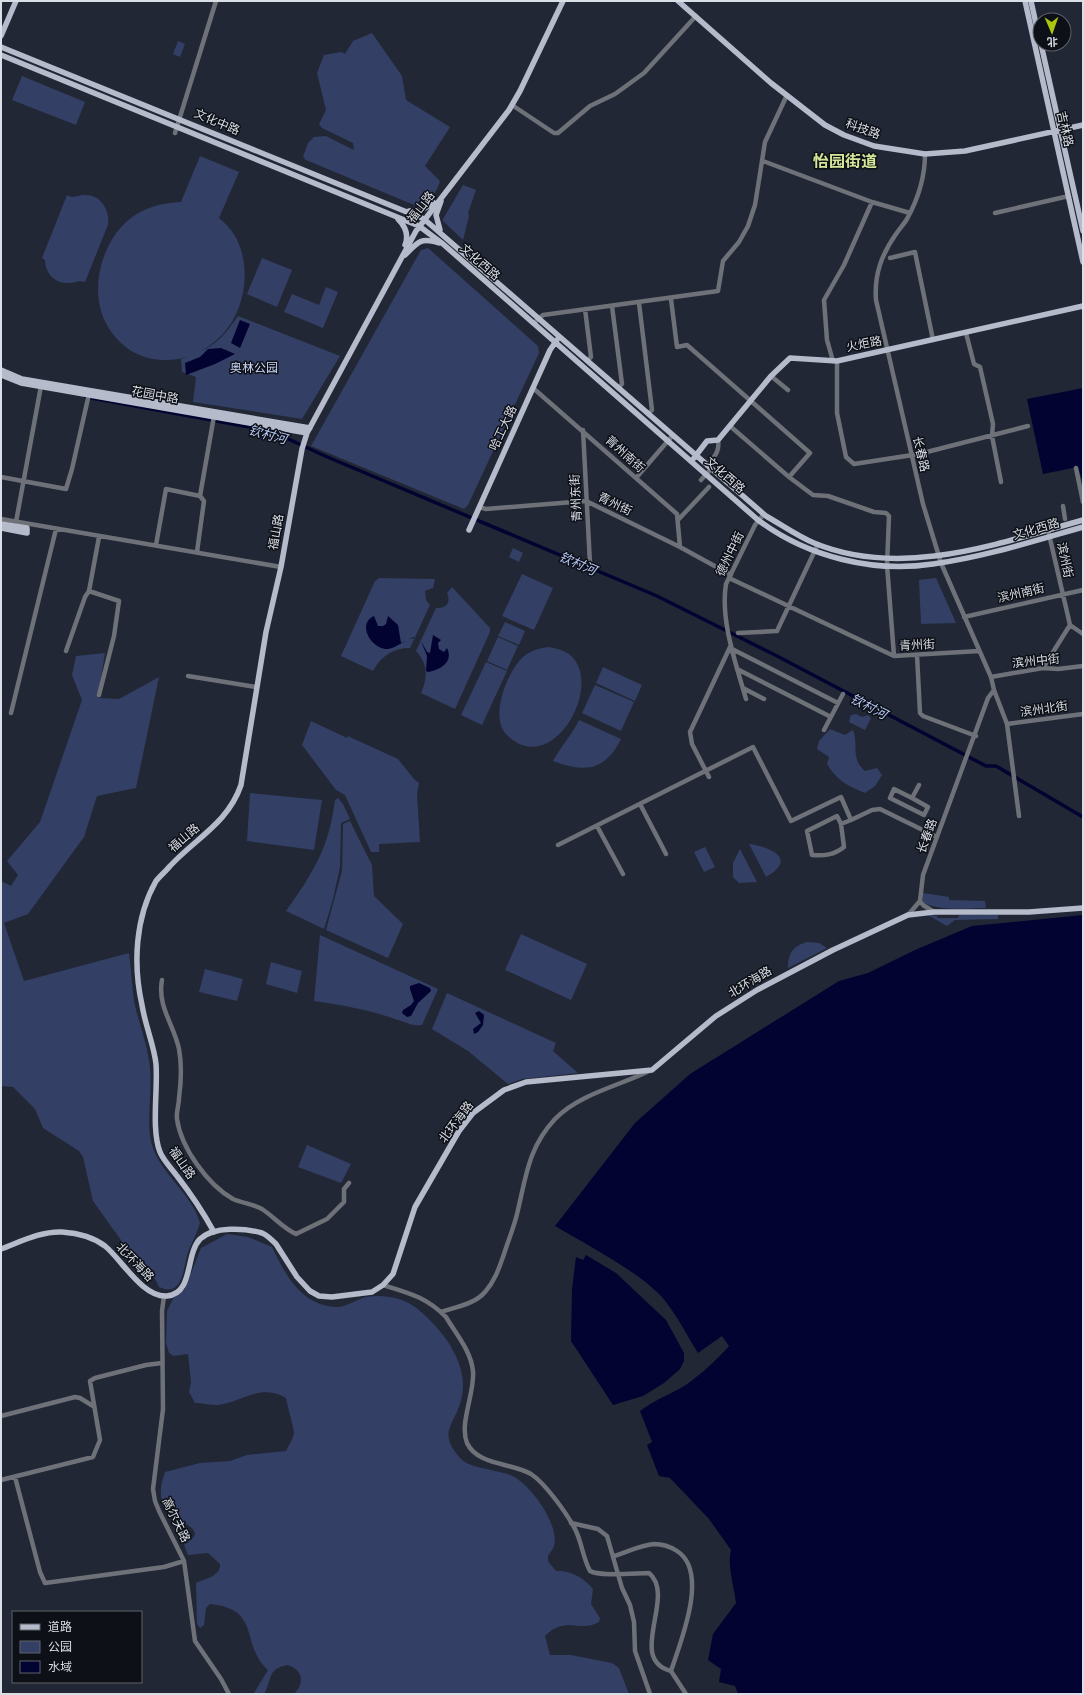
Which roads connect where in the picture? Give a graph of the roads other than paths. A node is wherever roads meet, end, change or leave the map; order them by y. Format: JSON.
{"nodes":[{"id":1,"x":16,"y":1,"type":"edge"},
{"id":2,"x":216,"y":1,"type":"edge"},
{"id":3,"x":563,"y":1,"type":"edge"},
{"id":4,"x":678,"y":1,"type":"edge"},
{"id":5,"x":1025,"y":1,"type":"edge"},
{"id":6,"x":1031,"y":1,"type":"edge"},
{"id":7,"x":1033,"y":12,"type":"edge"},
{"id":8,"x":696,"y":16,"type":"junction"},
{"id":9,"x":1,"y":36,"type":"edge"},
{"id":10,"x":1,"y":47,"type":"edge"},
{"id":11,"x":1042,"y":52,"type":"edge"},
{"id":12,"x":1,"y":55,"type":"edge"},
{"id":13,"x":787,"y":95,"type":"junction"},
{"id":14,"x":512,"y":105,"type":"junction"},
{"id":15,"x":180,"y":119,"type":"junction"},
{"id":16,"x":1083,"y":125,"type":"edge"},
{"id":17,"x":178,"y":126,"type":"junction"},
{"id":18,"x":1057,"y":131,"type":"junction"},
{"id":19,"x":175,"y":133,"type":"dead end"},
{"id":20,"x":925,"y":154,"type":"junction"},
{"id":21,"x":763,"y":161,"type":"junction"},
{"id":22,"x":443,"y":196,"type":"junction"},
{"id":23,"x":1069,"y":196,"type":"junction"},
{"id":24,"x":872,"y":202,"type":"junction"},
{"id":25,"x":404,"y":210,"type":"junction"},
{"id":26,"x":1081,"y":210,"type":"edge"},
{"id":27,"x":1072,"y":212,"type":"junction"},
{"id":28,"x":910,"y":213,"type":"junction"},
{"id":29,"x":995,"y":213,"type":"dead end"},
{"id":30,"x":397,"y":217,"type":"junction"},
{"id":31,"x":424,"y":219,"type":"junction"},
{"id":32,"x":419,"y":226,"type":"junction"},
{"id":33,"x":1083,"y":231,"type":"edge"},
{"id":34,"x":447,"y":238,"type":"junction"},
{"id":35,"x":443,"y":244,"type":"junction"},
{"id":36,"x":890,"y":258,"type":"dead end"},
{"id":37,"x":400,"y":261,"type":"junction"},
{"id":38,"x":1083,"y":262,"type":"edge"},
{"id":39,"x":671,"y":299,"type":"junction"},
{"id":40,"x":639,"y":303,"type":"junction"},
{"id":41,"x":612,"y":306,"type":"junction"},
{"id":42,"x":1083,"y":306,"type":"edge"},
{"id":43,"x":585,"y":309,"type":"junction"},
{"id":44,"x":539,"y":318,"type":"junction"},
{"id":45,"x":534,"y":323,"type":"junction"},
{"id":46,"x":966,"y":333,"type":"junction"},
{"id":47,"x":560,"y":337,"type":"junction"},
{"id":48,"x":933,"y":340,"type":"junction"},
{"id":49,"x":555,"y":343,"type":"junction"},
{"id":50,"x":888,"y":351,"type":"junction"},
{"id":51,"x":587,"y":361,"type":"junction"},
{"id":52,"x":835,"y":361,"type":"junction"},
{"id":53,"x":1,"y":370,"type":"edge"},
{"id":54,"x":1,"y":375,"type":"edge"},
{"id":55,"x":771,"y":376,"type":"junction"},
{"id":56,"x":41,"y":386,"type":"junction"},
{"id":57,"x":533,"y":388,"type":"junction"},
{"id":58,"x":618,"y":388,"type":"junction"},
{"id":59,"x":788,"y":390,"type":"dead end"},
{"id":60,"x":89,"y":396,"type":"junction"},
{"id":61,"x":750,"y":401,"type":"junction"},
{"id":62,"x":648,"y":414,"type":"junction"},
{"id":63,"x":214,"y":417,"type":"junction"},
{"id":64,"x":730,"y":426,"type":"junction"},
{"id":65,"x":1028,"y":426,"type":"dead end"},
{"id":66,"x":309,"y":430,"type":"junction"},
{"id":67,"x":583,"y":430,"type":"junction"},
{"id":68,"x":673,"y":435,"type":"junction"},
{"id":69,"x":992,"y":436,"type":"junction"},
{"id":70,"x":718,"y":440,"type":"junction"},
{"id":71,"x":668,"y":442,"type":"junction"},
{"id":72,"x":911,"y":454,"type":"junction"},
{"id":73,"x":695,"y":456,"type":"junction"},
{"id":74,"x":691,"y":461,"type":"junction"},
{"id":75,"x":1076,"y":468,"type":"dead end"},
{"id":76,"x":708,"y":470,"type":"junction"},
{"id":77,"x":1,"y":477,"type":"edge"},
{"id":78,"x":789,"y":477,"type":"junction"},
{"id":79,"x":636,"y":478,"type":"junction"},
{"id":80,"x":702,"y":480,"type":"dead end"},
{"id":81,"x":23,"y":481,"type":"junction"},
{"id":82,"x":1001,"y":482,"type":"dead end"},
{"id":83,"x":709,"y":486,"type":"dead end"},
{"id":84,"x":200,"y":496,"type":"junction"},
{"id":85,"x":586,"y":501,"type":"junction"},
{"id":86,"x":1083,"y":502,"type":"edge"},
{"id":87,"x":1062,"y":506,"type":"dead end"},
{"id":88,"x":479,"y":507,"type":"junction"},
{"id":89,"x":764,"y":514,"type":"junction"},
{"id":90,"x":1,"y":519,"type":"edge"},
{"id":91,"x":1065,"y":519,"type":"dead end"},
{"id":92,"x":678,"y":520,"type":"junction"},
{"id":93,"x":758,"y":520,"type":"junction"},
{"id":94,"x":1083,"y":520,"type":"edge"},
{"id":95,"x":16,"y":522,"type":"junction"},
{"id":96,"x":1,"y":524,"type":"edge"},
{"id":97,"x":1083,"y":527,"type":"edge"},
{"id":98,"x":1,"y":528,"type":"edge"},
{"id":99,"x":56,"y":529,"type":"junction"},
{"id":100,"x":468,"y":530,"type":"dead end"},
{"id":101,"x":1048,"y":530,"type":"junction"},
{"id":102,"x":1050,"y":536,"type":"junction"},
{"id":103,"x":99,"y":537,"type":"junction"},
{"id":104,"x":818,"y":544,"type":"junction"},
{"id":105,"x":156,"y":545,"type":"junction"},
{"id":106,"x":680,"y":547,"type":"junction"},
{"id":107,"x":197,"y":552,"type":"junction"},
{"id":108,"x":815,"y":552,"type":"junction"},
{"id":109,"x":940,"y":556,"type":"junction"},
{"id":110,"x":888,"y":559,"type":"junction"},
{"id":111,"x":941,"y":563,"type":"junction"},
{"id":112,"x":590,"y":564,"type":"dead end"},
{"id":113,"x":887,"y":565,"type":"junction"},
{"id":114,"x":281,"y":567,"type":"junction"},
{"id":115,"x":730,"y":577,"type":"junction"},
{"id":116,"x":1083,"y":590,"type":"edge"},
{"id":117,"x":89,"y":591,"type":"junction"},
{"id":118,"x":1062,"y":594,"type":"junction"},
{"id":119,"x":790,"y":607,"type":"junction"},
{"id":120,"x":964,"y":616,"type":"junction"},
{"id":121,"x":1070,"y":625,"type":"junction"},
{"id":122,"x":738,"y":633,"type":"dead end"},
{"id":123,"x":1083,"y":634,"type":"edge"},
{"id":124,"x":732,"y":647,"type":"junction"},
{"id":125,"x":66,"y":651,"type":"dead end"},
{"id":126,"x":979,"y":651,"type":"junction"},
{"id":127,"x":917,"y":655,"type":"junction"},
{"id":128,"x":894,"y":656,"type":"junction"},
{"id":129,"x":1083,"y":666,"type":"edge"},
{"id":130,"x":1043,"y":668,"type":"junction"},
{"id":131,"x":737,"y":669,"type":"junction"},
{"id":132,"x":188,"y":676,"type":"dead end"},
{"id":133,"x":991,"y":677,"type":"junction"},
{"id":134,"x":256,"y":687,"type":"junction"},
{"id":135,"x":742,"y":688,"type":"junction"},
{"id":136,"x":994,"y":690,"type":"junction"},
{"id":137,"x":843,"y":694,"type":"dead end"},
{"id":138,"x":99,"y":695,"type":"dead end"},
{"id":139,"x":746,"y":699,"type":"dead end"},
{"id":140,"x":764,"y":699,"type":"dead end"},
{"id":141,"x":838,"y":703,"type":"junction"},
{"id":142,"x":12,"y":713,"type":"dead end"},
{"id":143,"x":1083,"y":714,"type":"edge"},
{"id":144,"x":831,"y":717,"type":"junction"},
{"id":145,"x":1008,"y":724,"type":"junction"},
{"id":146,"x":824,"y":730,"type":"dead end"},
{"id":147,"x":976,"y":736,"type":"junction"},
{"id":148,"x":705,"y":770,"type":"junction"},
{"id":149,"x":709,"y":777,"type":"dead end"},
{"id":150,"x":919,"y":785,"type":"dead end"},
{"id":151,"x":912,"y":798,"type":"junction"},
{"id":152,"x":640,"y":804,"type":"junction"},
{"id":153,"x":1019,"y":816,"type":"dead end"},
{"id":154,"x":852,"y":820,"type":"junction"},
{"id":155,"x":841,"y":824,"type":"junction"},
{"id":156,"x":597,"y":826,"type":"junction"},
{"id":157,"x":937,"y":837,"type":"junction"},
{"id":158,"x":558,"y":845,"type":"dead end"},
{"id":159,"x":666,"y":854,"type":"dead end"},
{"id":160,"x":623,"y":874,"type":"dead end"},
{"id":161,"x":920,"y":901,"type":"junction"},
{"id":162,"x":1083,"y":908,"type":"edge"},
{"id":163,"x":934,"y":912,"type":"junction"},
{"id":164,"x":908,"y":915,"type":"junction"},
{"id":165,"x":162,"y":980,"type":"dead end"},
{"id":166,"x":652,"y":1070,"type":"junction"},
{"id":167,"x":349,"y":1183,"type":"dead end"},
{"id":168,"x":214,"y":1232,"type":"junction"},
{"id":169,"x":1,"y":1249,"type":"edge"},
{"id":170,"x":384,"y":1285,"type":"junction"},
{"id":171,"x":164,"y":1296,"type":"junction"},
{"id":172,"x":441,"y":1312,"type":"junction"},
{"id":173,"x":162,"y":1362,"type":"junction"},
{"id":174,"x":93,"y":1406,"type":"junction"},
{"id":175,"x":1,"y":1416,"type":"edge"},
{"id":176,"x":15,"y":1477,"type":"junction"},
{"id":177,"x":1,"y":1480,"type":"edge"},
{"id":178,"x":571,"y":1523,"type":"junction"},
{"id":179,"x":614,"y":1556,"type":"junction"},
{"id":180,"x":184,"y":1561,"type":"junction"},
{"id":181,"x":618,"y":1573,"type":"junction"},
{"id":182,"x":671,"y":1671,"type":"junction"},
{"id":183,"x":229,"y":1694,"type":"edge"},
{"id":184,"x":650,"y":1694,"type":"edge"},
{"id":185,"x":686,"y":1694,"type":"edge"}],
"edges":[{"from":1,"to":9,"type":"main road"},
{"from":2,"to":15,"type":"street"},
{"from":3,"to":14,"type":"main road","name":"福山路"},
{"from":4,"to":8,"type":"main road","name":"科技路"},
{"from":5,"to":18,"type":"main road","name":"吉林路"},
{"from":6,"to":7,"type":"main road","name":"吉林路"},
{"from":8,"to":13,"type":"main road","name":"科技路"},
{"from":8,"to":14,"type":"street"},
{"from":10,"to":15,"type":"main road","name":"文化中路"},
{"from":11,"to":18,"type":"main road","name":"吉林路"},
{"from":12,"to":17,"type":"main road","name":"文化中路"},
{"from":13,"to":20,"type":"main road","name":"科技路"},
{"from":13,"to":21,"type":"street"},
{"from":14,"to":22,"type":"main road","name":"福山路"},
{"from":15,"to":17,"type":"street"},
{"from":15,"to":25,"type":"main road","name":"文化中路"},
{"from":16,"to":18,"type":"main road","name":"科技路"},
{"from":17,"to":19,"type":"street"},
{"from":17,"to":30,"type":"main road","name":"文化中路"},
{"from":18,"to":20,"type":"main road","name":"科技路"},
{"from":18,"to":23,"type":"main road","name":"吉林路"},
{"from":18,"to":26,"type":"main road","name":"吉林路"},
{"from":20,"to":28,"type":"street","name":"长春路"},
{"from":21,"to":24,"type":"street"},
{"from":21,"to":39,"type":"street"},
{"from":22,"to":25,"type":"main road"},
{"from":22,"to":31,"type":"main road","name":"福山路"},
{"from":22,"to":34,"type":"main road"},
{"from":23,"to":27,"type":"main road","name":"吉林路"},
{"from":23,"to":29,"type":"street"},
{"from":24,"to":28,"type":"street"},
{"from":24,"to":52,"type":"street"},
{"from":25,"to":31,"type":"main road","name":"文化中路"},
{"from":26,"to":27,"type":"street"},
{"from":26,"to":33,"type":"main road","name":"吉林路"},
{"from":27,"to":38,"type":"main road","name":"吉林路"},
{"from":28,"to":50,"type":"street","name":"长春路"},
{"from":30,"to":32,"type":"main road","name":"文化中路"},
{"from":30,"to":37,"type":"main road"},
{"from":31,"to":32,"type":"main road","name":"福山路"},
{"from":31,"to":34,"type":"main road","name":"文化西路"},
{"from":32,"to":35,"type":"main road","name":"文化西路"},
{"from":32,"to":37,"type":"main road","name":"福山路"},
{"from":34,"to":44,"type":"main road","name":"文化西路"},
{"from":35,"to":37,"type":"main road"},
{"from":35,"to":45,"type":"main road","name":"文化西路"},
{"from":36,"to":48,"type":"street"},
{"from":37,"to":66,"type":"main road","name":"福山路"},
{"from":39,"to":40,"type":"street"},
{"from":39,"to":61,"type":"street"},
{"from":40,"to":41,"type":"street"},
{"from":40,"to":62,"type":"street"},
{"from":41,"to":43,"type":"street"},
{"from":41,"to":58,"type":"street"},
{"from":42,"to":46,"type":"main road","name":"火炬路"},
{"from":43,"to":44,"type":"street"},
{"from":43,"to":51,"type":"street"},
{"from":44,"to":45,"type":"street"},
{"from":44,"to":47,"type":"main road","name":"文化西路"},
{"from":45,"to":49,"type":"main road","name":"文化西路"},
{"from":46,"to":48,"type":"main road","name":"火炬路"},
{"from":46,"to":69,"type":"street"},
{"from":47,"to":49,"type":"main road","name":"哈工大路"},
{"from":47,"to":51,"type":"main road","name":"文化西路"},
{"from":48,"to":50,"type":"main road","name":"火炬路"},
{"from":49,"to":57,"type":"main road","name":"哈工大路"},
{"from":49,"to":71,"type":"main road","name":"文化西路"},
{"from":50,"to":52,"type":"main road","name":"火炬路"},
{"from":50,"to":72,"type":"street","name":"长春路"},
{"from":51,"to":58,"type":"main road","name":"文化西路"},
{"from":52,"to":55,"type":"main road","name":"火炬路"},
{"from":52,"to":72,"type":"street"},
{"from":53,"to":66,"type":"main road"},
{"from":54,"to":56,"type":"main road","name":"花园中路"},
{"from":55,"to":59,"type":"street"},
{"from":55,"to":61,"type":"main road","name":"火炬路"},
{"from":56,"to":60,"type":"main road","name":"花园中路"},
{"from":56,"to":81,"type":"street"},
{"from":57,"to":67,"type":"street","name":"青州南街"},
{"from":57,"to":88,"type":"main road","name":"哈工大路"},
{"from":58,"to":62,"type":"main road","name":"文化西路"},
{"from":60,"to":63,"type":"main road","name":"花园中路"},
{"from":60,"to":81,"type":"street"},
{"from":61,"to":64,"type":"main road","name":"火炬路"},
{"from":61,"to":78,"type":"street"},
{"from":62,"to":68,"type":"main road","name":"文化西路"},
{"from":63,"to":66,"type":"main road","name":"花园中路"},
{"from":63,"to":84,"type":"street"},
{"from":64,"to":70,"type":"main road","name":"火炬路"},
{"from":64,"to":78,"type":"street"},
{"from":65,"to":69,"type":"street"},
{"from":66,"to":114,"type":"main road","name":"福山路"},
{"from":67,"to":79,"type":"street","name":"青州南街"},
{"from":67,"to":85,"type":"street","name":"青州东街"},
{"from":68,"to":71,"type":"street"},
{"from":68,"to":73,"type":"main road","name":"文化西路"},
{"from":69,"to":72,"type":"street"},
{"from":69,"to":82,"type":"street"},
{"from":70,"to":73,"type":"main road","name":"火炬路"},
{"from":70,"to":76,"type":"street"},
{"from":71,"to":74,"type":"main road","name":"文化西路"},
{"from":71,"to":79,"type":"street"},
{"from":72,"to":109,"type":"street","name":"长春路"},
{"from":73,"to":74,"type":"main road","name":"火炬路"},
{"from":73,"to":76,"type":"main road","name":"文化西路"},
{"from":74,"to":76,"type":"main road","name":"文化西路"},
{"from":75,"to":86,"type":"street"},
{"from":76,"to":80,"type":"street"},
{"from":76,"to":89,"type":"main road","name":"文化西路"},
{"from":76,"to":93,"type":"main road","name":"文化西路"},
{"from":77,"to":81,"type":"street"},
{"from":78,"to":110,"type":"street"},
{"from":79,"to":92,"type":"street","name":"青州南街"},
{"from":81,"to":95,"type":"street"},
{"from":83,"to":92,"type":"street"},
{"from":84,"to":105,"type":"street"},
{"from":84,"to":107,"type":"street"},
{"from":85,"to":88,"type":"street","name":"青州街"},
{"from":85,"to":106,"type":"street","name":"青州街"},
{"from":85,"to":112,"type":"street","name":"青州东街"},
{"from":87,"to":91,"type":"street"},
{"from":88,"to":100,"type":"main road","name":"哈工大路"},
{"from":89,"to":93,"type":"street","name":"德州中街"},
{"from":89,"to":104,"type":"main road","name":"文化西路"},
{"from":90,"to":95,"type":"street"},
{"from":92,"to":106,"type":"street"},
{"from":93,"to":108,"type":"main road","name":"文化西路"},
{"from":93,"to":115,"type":"street","name":"德州中街"},
{"from":94,"to":101,"type":"main road","name":"文化西路"},
{"from":95,"to":99,"type":"street"},
{"from":96,"to":98,"type":"main road"},
{"from":97,"to":102,"type":"main road","name":"文化西路"},
{"from":99,"to":103,"type":"street"},
{"from":99,"to":142,"type":"street"},
{"from":101,"to":102,"type":"street","name":"滨州街"},
{"from":101,"to":109,"type":"main road","name":"文化西路"},
{"from":102,"to":111,"type":"main road","name":"文化西路"},
{"from":102,"to":118,"type":"street","name":"滨州街"},
{"from":103,"to":105,"type":"street"},
{"from":103,"to":117,"type":"street"},
{"from":104,"to":108,"type":"street"},
{"from":104,"to":110,"type":"main road","name":"文化西路"},
{"from":105,"to":107,"type":"street"},
{"from":106,"to":115,"type":"street","name":"青州街"},
{"from":107,"to":114,"type":"street"},
{"from":108,"to":113,"type":"main road","name":"文化西路"},
{"from":108,"to":119,"type":"street"},
{"from":109,"to":110,"type":"main road","name":"文化西路"},
{"from":109,"to":111,"type":"street","name":"长春路"},
{"from":110,"to":113,"type":"street"},
{"from":111,"to":113,"type":"main road","name":"文化西路"},
{"from":111,"to":120,"type":"street","name":"长春路"},
{"from":113,"to":128,"type":"street"},
{"from":114,"to":134,"type":"main road","name":"福山路"},
{"from":115,"to":119,"type":"street","name":"青州街"},
{"from":115,"to":124,"type":"street","name":"德州中街"},
{"from":116,"to":118,"type":"street","name":"滨州南街"},
{"from":117,"to":125,"type":"street"},
{"from":117,"to":138,"type":"street"},
{"from":118,"to":120,"type":"street","name":"滨州南街"},
{"from":118,"to":121,"type":"street","name":"滨州街"},
{"from":119,"to":122,"type":"street"},
{"from":119,"to":128,"type":"street","name":"青州街"},
{"from":120,"to":126,"type":"street","name":"长春路"},
{"from":121,"to":123,"type":"street"},
{"from":121,"to":130,"type":"street"},
{"from":124,"to":131,"type":"street","name":"德州中街"},
{"from":124,"to":141,"type":"street"},
{"from":124,"to":148,"type":"street"},
{"from":126,"to":127,"type":"street","name":"青州街"},
{"from":126,"to":133,"type":"street","name":"长春路"},
{"from":127,"to":128,"type":"street","name":"青州街"},
{"from":127,"to":147,"type":"street"},
{"from":129,"to":130,"type":"street","name":"滨州中街"},
{"from":130,"to":133,"type":"street","name":"滨州中街"},
{"from":131,"to":135,"type":"street","name":"德州中街"},
{"from":131,"to":144,"type":"street"},
{"from":132,"to":134,"type":"street"},
{"from":133,"to":136,"type":"street","name":"长春路"},
{"from":134,"to":168,"type":"main road","name":"福山路"},
{"from":135,"to":139,"type":"street","name":"德州中街"},
{"from":135,"to":140,"type":"street"},
{"from":136,"to":145,"type":"street","name":"长春路"},
{"from":136,"to":147,"type":"street"},
{"from":137,"to":141,"type":"street"},
{"from":141,"to":144,"type":"street"},
{"from":143,"to":145,"type":"street","name":"滨州北街"},
{"from":144,"to":146,"type":"street"},
{"from":145,"to":153,"type":"street","name":"长春路"},
{"from":147,"to":157,"type":"street","name":"长春路"},
{"from":148,"to":149,"type":"street"},
{"from":148,"to":152,"type":"street"},
{"from":148,"to":154,"type":"street"},
{"from":150,"to":151,"type":"street"},
{"from":151,"to":151,"type":"street"},
{"from":152,"to":156,"type":"street"},
{"from":152,"to":159,"type":"street"},
{"from":154,"to":155,"type":"street"},
{"from":154,"to":157,"type":"street"},
{"from":155,"to":155,"type":"street"},
{"from":156,"to":158,"type":"street"},
{"from":156,"to":160,"type":"street"},
{"from":157,"to":161,"type":"street","name":"长春路"},
{"from":161,"to":163,"type":"street"},
{"from":161,"to":164,"type":"street"},
{"from":162,"to":163,"type":"main road","name":"北环海路"},
{"from":163,"to":164,"type":"main road","name":"北环海路"},
{"from":164,"to":166,"type":"main road","name":"北环海路"},
{"from":165,"to":167,"type":"street"},
{"from":166,"to":170,"type":"main road","name":"北环海路"},
{"from":166,"to":172,"type":"street"},
{"from":168,"to":170,"type":"main road"},
{"from":168,"to":171,"type":"main road"},
{"from":169,"to":171,"type":"main road","name":"北环海路"},
{"from":170,"to":172,"type":"street"},
{"from":171,"to":173,"type":"street","name":"高尔夫路"},
{"from":172,"to":178,"type":"street"},
{"from":173,"to":174,"type":"street"},
{"from":173,"to":180,"type":"street","name":"高尔夫路"},
{"from":174,"to":175,"type":"street"},
{"from":174,"to":176,"type":"street"},
{"from":176,"to":177,"type":"street"},
{"from":176,"to":180,"type":"street"},
{"from":178,"to":179,"type":"street"},
{"from":178,"to":181,"type":"street"},
{"from":179,"to":181,"type":"street"},
{"from":179,"to":182,"type":"street"},
{"from":180,"to":183,"type":"street","name":"高尔夫路"},
{"from":181,"to":182,"type":"street"},
{"from":181,"to":184,"type":"street"},
{"from":182,"to":185,"type":"street"}]}
